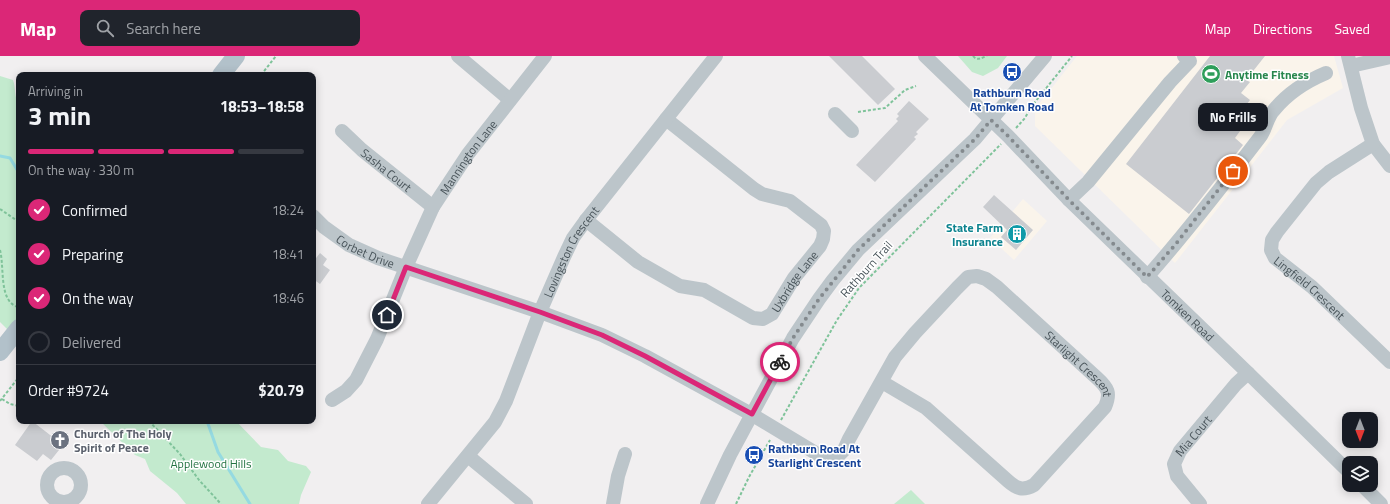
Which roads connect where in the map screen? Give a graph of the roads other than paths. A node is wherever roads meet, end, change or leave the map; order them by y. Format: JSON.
{"nodes":[{"id":1,"x":236,"y":56,"type":"edge"},
{"id":2,"x":458,"y":56,"type":"edge"},
{"id":3,"x":545,"y":56,"type":"edge"},
{"id":4,"x":716,"y":56,"type":"edge"},
{"id":5,"x":925,"y":56,"type":"edge"},
{"id":6,"x":1045,"y":56,"type":"edge"},
{"id":7,"x":1184,"y":56,"type":"edge"},
{"id":8,"x":1390,"y":57,"type":"edge"},
{"id":9,"x":1349,"y":61,"type":"edge"},
{"id":10,"x":223,"y":72,"type":"edge"},
{"id":11,"x":1326,"y":73,"type":"dead end"},
{"id":12,"x":510,"y":100,"type":"junction"},
{"id":13,"x":835,"y":114,"type":"dead end"},
{"id":14,"x":666,"y":119,"type":"junction"},
{"id":15,"x":991,"y":120,"type":"junction"},
{"id":16,"x":342,"y":131,"type":"dead end"},
{"id":17,"x":852,"y":131,"type":"dead end"},
{"id":18,"x":1373,"y":144,"type":"junction"},
{"id":19,"x":1390,"y":166,"type":"edge"},
{"id":20,"x":1069,"y":200,"type":"junction"},
{"id":21,"x":433,"y":207,"type":"junction"},
{"id":22,"x":316,"y":219,"type":"edge"},
{"id":23,"x":586,"y":220,"type":"junction"},
{"id":24,"x":406,"y":267,"type":"junction"},
{"id":25,"x":1147,"y":277,"type":"junction"},
{"id":26,"x":540,"y":312,"type":"junction"},
{"id":27,"x":16,"y":332,"type":"edge"},
{"id":28,"x":0,"y":352,"type":"edge"},
{"id":29,"x":1390,"y":362,"type":"edge"},
{"id":30,"x":1248,"y":373,"type":"junction"},
{"id":31,"x":882,"y":382,"type":"junction"},
{"id":32,"x":332,"y":400,"type":"dead end"},
{"id":33,"x":752,"y":414,"type":"junction"},
{"id":34,"x":777,"y":428,"type":"joint"},
{"id":35,"x":625,"y":454,"type":"dead end"},
{"id":36,"x":468,"y":456,"type":"junction"},
{"id":37,"x":1342,"y":465,"type":"edge"},
{"id":38,"x":1369,"y":492,"type":"edge"},
{"id":39,"x":428,"y":504,"type":"edge"},
{"id":40,"x":526,"y":504,"type":"edge"},
{"id":41,"x":613,"y":504,"type":"edge"},
{"id":42,"x":707,"y":504,"type":"edge"},
{"id":43,"x":1200,"y":504,"type":"edge"},
{"id":44,"x":1381,"y":504,"type":"edge"}],
"edges":[{"from":1,"to":10,"type":"main road"},
{"from":2,"to":12,"type":"street"},
{"from":3,"to":12,"type":"street","name":"Mannington Lane"},
{"from":4,"to":14,"type":"street","name":"Lovingston Crescent"},
{"from":5,"to":15,"type":"street","name":"Tomken Road"},
{"from":6,"to":15,"type":"street"},
{"from":7,"to":20,"type":"street"},
{"from":8,"to":9,"type":"street"},
{"from":9,"to":18,"type":"street"},
{"from":11,"to":25,"type":"street"},
{"from":12,"to":21,"type":"street","name":"Mannington Lane"},
{"from":13,"to":17,"type":"street"},
{"from":14,"to":23,"type":"street","name":"Lovingston Crescent"},
{"from":14,"to":23,"type":"street","name":"Uxbridge Lane"},
{"from":15,"to":20,"type":"street","name":"Tomken Road"},
{"from":15,"to":33,"type":"street"},
{"from":16,"to":21,"type":"street","name":"Sasha Court"},
{"from":18,"to":19,"type":"street"},
{"from":18,"to":29,"type":"street","name":"Lingfield Crescent"},
{"from":20,"to":25,"type":"street","name":"Tomken Road"},
{"from":21,"to":24,"type":"street","name":"Mannington Lane"},
{"from":22,"to":24,"type":"street","name":"Corbet Drive"},
{"from":23,"to":26,"type":"street","name":"Lovingston Crescent"},
{"from":24,"to":26,"type":"street","name":"Corbet Drive"},
{"from":24,"to":32,"type":"street","name":"Mannington Lane"},
{"from":25,"to":30,"type":"street","name":"Tomken Road"},
{"from":26,"to":33,"type":"street","name":"Corbet Drive"},
{"from":26,"to":36,"type":"street","name":"Lovingston Crescent"},
{"from":27,"to":28,"type":"main road"},
{"from":30,"to":37,"type":"street","name":"Tomken Road"},
{"from":30,"to":43,"type":"street","name":"Mia Court"},
{"from":31,"to":31,"type":"street","name":"Starlight Crescent"},
{"from":31,"to":34,"type":"street","name":"Starlight Crescent"},
{"from":33,"to":34,"type":"street","name":"Corbet Drive"},
{"from":33,"to":42,"type":"street"},
{"from":35,"to":41,"type":"street"},
{"from":36,"to":39,"type":"street","name":"Lovingston Crescent"},
{"from":36,"to":40,"type":"street"},
{"from":38,"to":44,"type":"street"}]}
